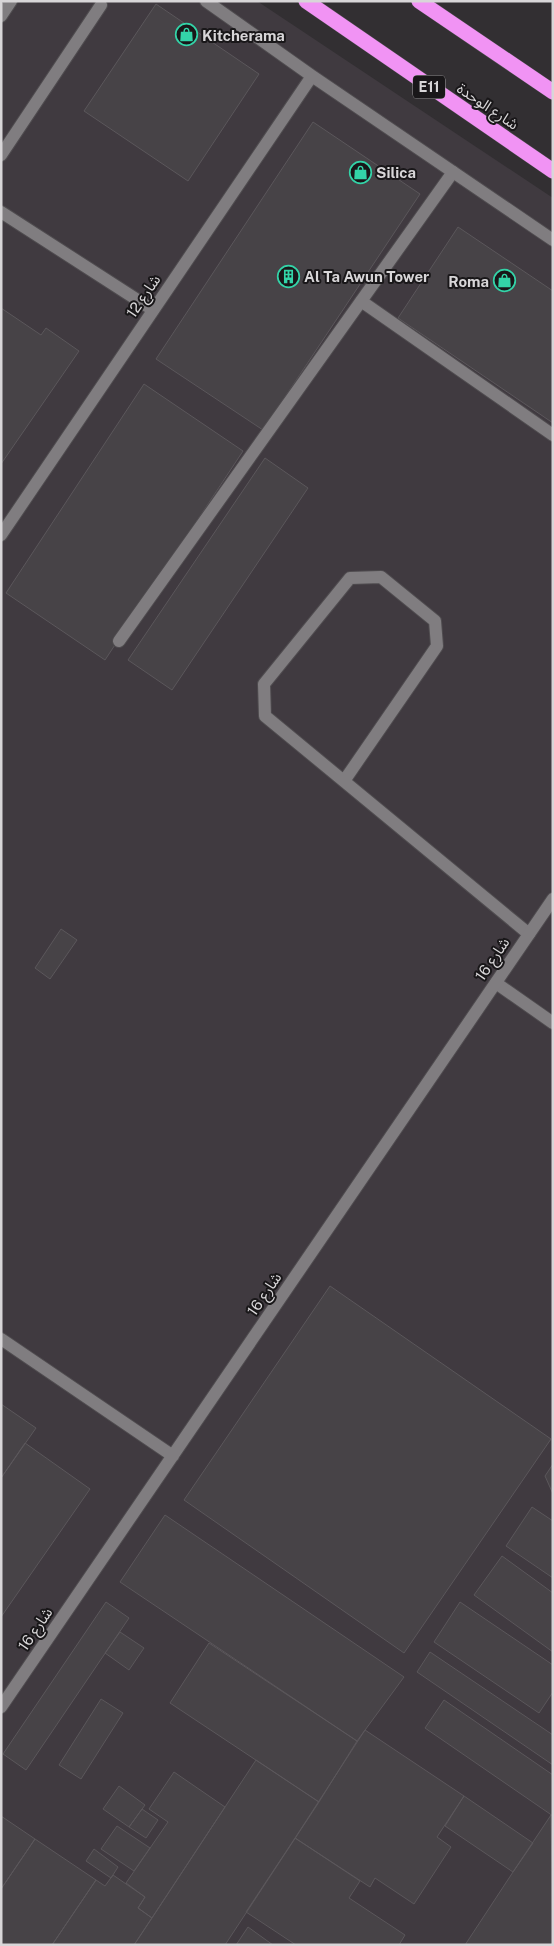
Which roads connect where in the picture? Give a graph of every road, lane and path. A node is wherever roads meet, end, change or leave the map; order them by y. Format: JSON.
{"nodes":[{"id":1,"x":11,"y":1,"type":"edge"},
{"id":2,"x":206,"y":1,"type":"edge"},
{"id":3,"x":306,"y":1,"type":"edge"},
{"id":4,"x":420,"y":1,"type":"edge"},
{"id":5,"x":101,"y":4,"type":"dead end"},
{"id":6,"x":1,"y":16,"type":"edge"},
{"id":7,"x":312,"y":76,"type":"junction"},
{"id":8,"x":553,"y":92,"type":"edge"},
{"id":9,"x":1,"y":155,"type":"edge"},
{"id":10,"x":553,"y":171,"type":"edge"},
{"id":11,"x":453,"y":172,"type":"junction"},
{"id":12,"x":1,"y":212,"type":"edge"},
{"id":13,"x":553,"y":240,"type":"edge"},
{"id":14,"x":361,"y":301,"type":"junction"},
{"id":15,"x":152,"y":310,"type":"junction"},
{"id":16,"x":553,"y":434,"type":"edge"},
{"id":17,"x":1,"y":535,"type":"edge"},
{"id":18,"x":119,"y":641,"type":"dead end"},
{"id":19,"x":344,"y":781,"type":"junction"},
{"id":20,"x":553,"y":899,"type":"edge"},
{"id":21,"x":529,"y":934,"type":"junction"},
{"id":22,"x":496,"y":983,"type":"junction"},
{"id":23,"x":553,"y":1023,"type":"edge"},
{"id":24,"x":1,"y":1339,"type":"edge"},
{"id":25,"x":173,"y":1456,"type":"junction"},
{"id":26,"x":1,"y":1707,"type":"edge"}],
"edges":[{"from":1,"to":6,"type":"street"},
{"from":2,"to":7,"type":"street"},
{"from":3,"to":10,"type":"highway","name":"شارع الوحدة","number":"E11"},
{"from":4,"to":8,"type":"highway"},
{"from":5,"to":9,"type":"street"},
{"from":7,"to":11,"type":"street"},
{"from":7,"to":15,"type":"street","name":"شارع 12"},
{"from":11,"to":13,"type":"street"},
{"from":11,"to":14,"type":"street"},
{"from":12,"to":15,"type":"street"},
{"from":14,"to":16,"type":"street"},
{"from":14,"to":18,"type":"street"},
{"from":15,"to":17,"type":"street","name":"شارع 12"},
{"from":19,"to":19,"type":"street"},
{"from":19,"to":21,"type":"street"},
{"from":20,"to":21,"type":"street","name":"شارع 16"},
{"from":21,"to":22,"type":"street","name":"شارع 16"},
{"from":22,"to":23,"type":"street"},
{"from":22,"to":25,"type":"street","name":"شارع 16"},
{"from":24,"to":25,"type":"street"},
{"from":25,"to":26,"type":"street","name":"شارع 16"}]}
